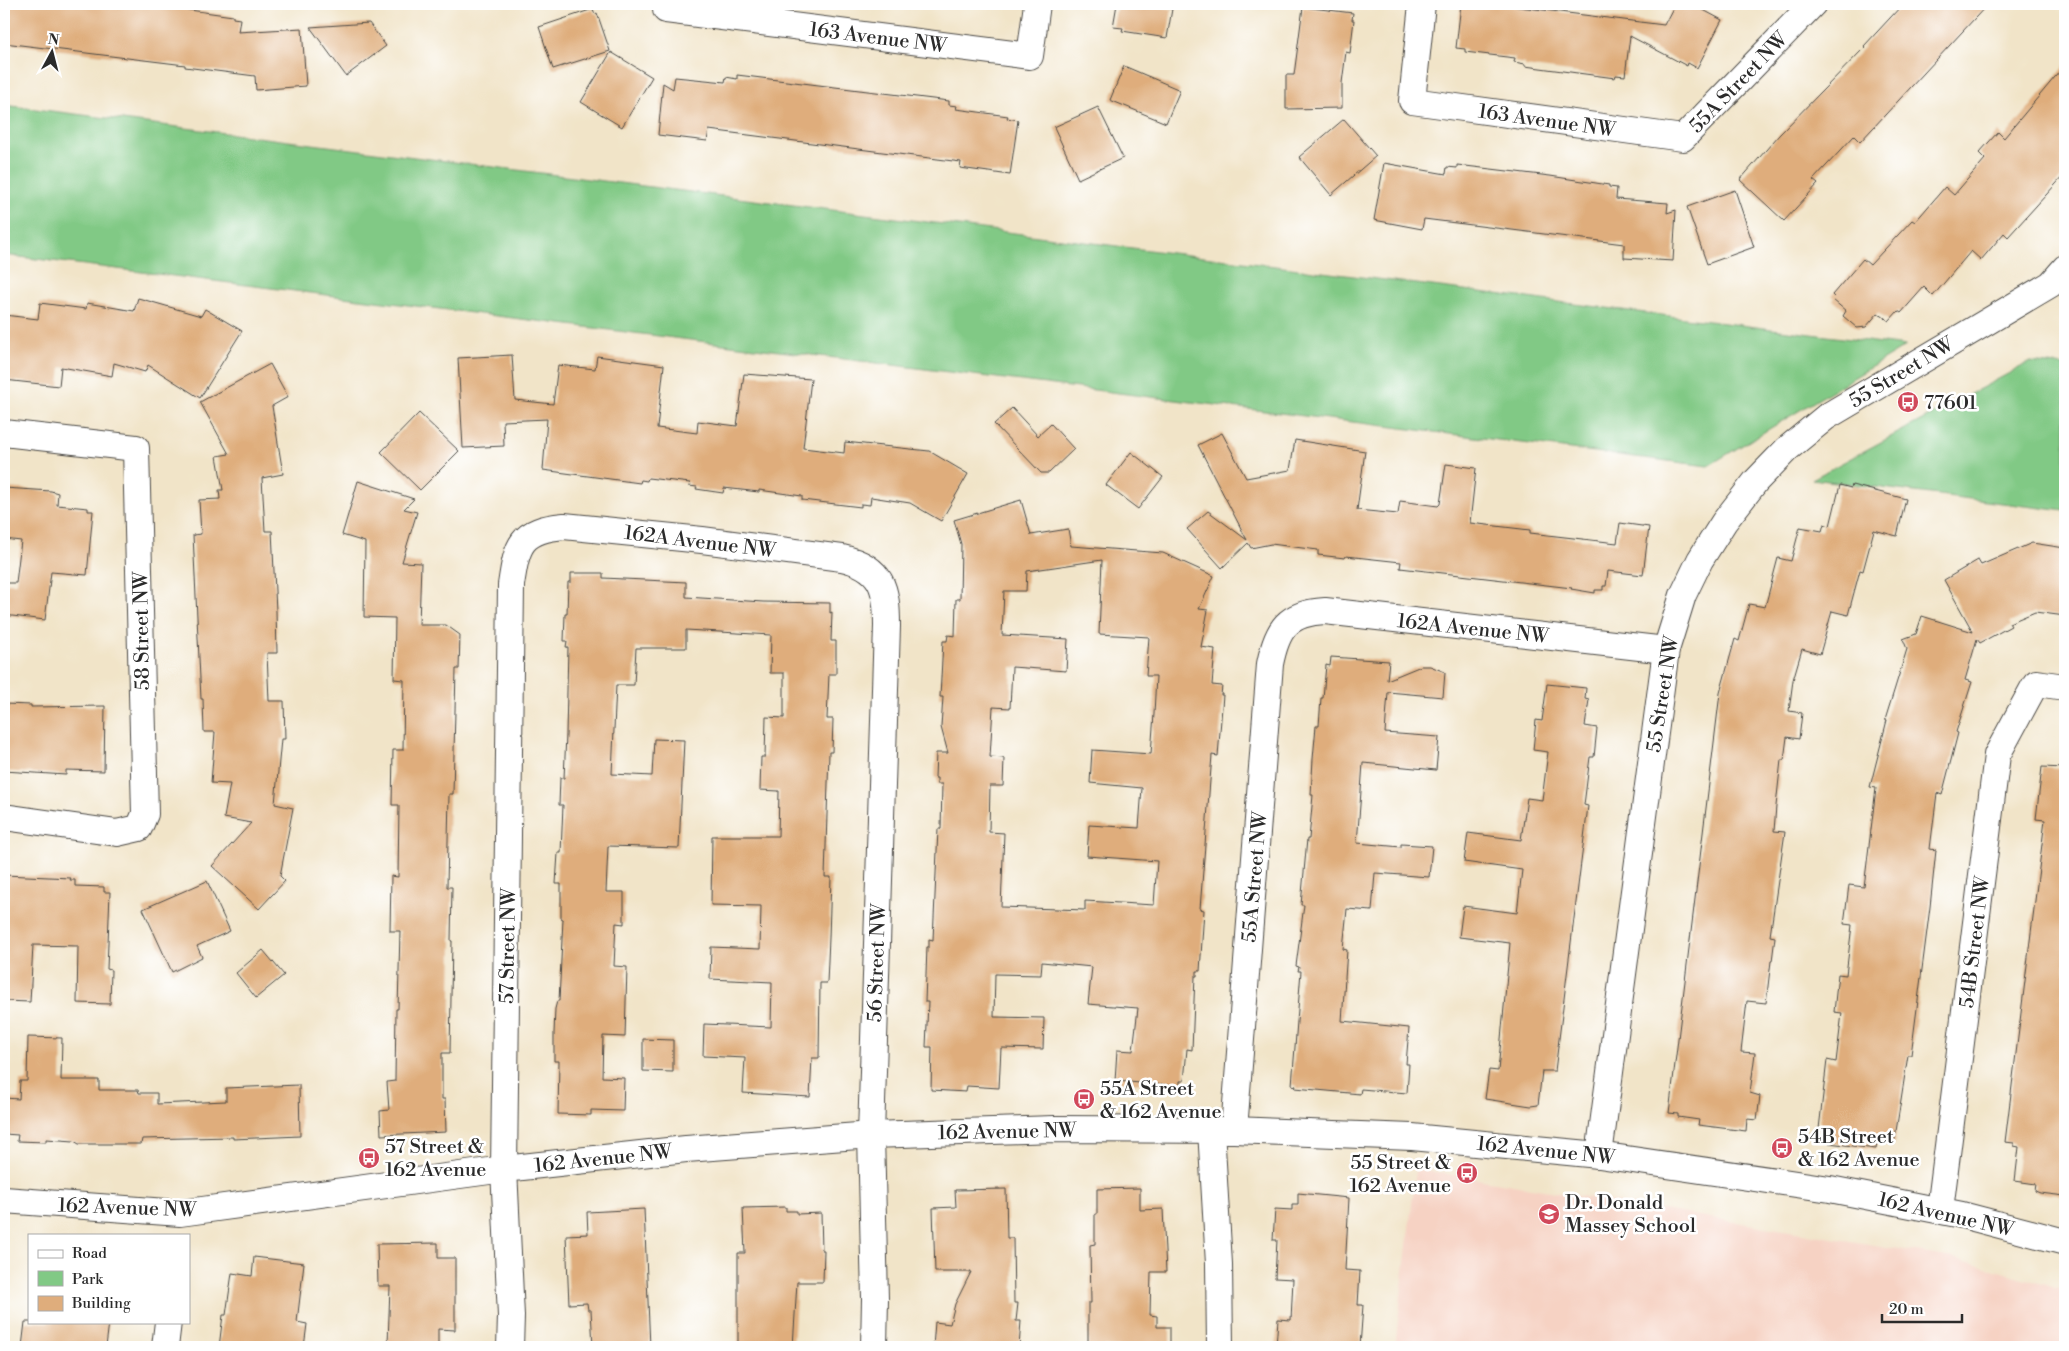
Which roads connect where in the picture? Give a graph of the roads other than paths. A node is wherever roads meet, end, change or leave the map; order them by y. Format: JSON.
{"nodes":[{"id":1,"x":1037,"y":4,"type":"edge"},
{"id":2,"x":1422,"y":4,"type":"edge"},
{"id":3,"x":1813,"y":4,"type":"edge"},
{"id":4,"x":666,"y":7,"type":"edge"},
{"id":5,"x":1683,"y":138,"type":"joint"},
{"id":6,"x":2065,"y":268,"type":"edge"},
{"id":7,"x":4,"y":433,"type":"edge"},
{"id":8,"x":520,"y":546,"type":"joint"},
{"id":9,"x":879,"y":580,"type":"joint"},
{"id":10,"x":1284,"y":626,"type":"joint"},
{"id":11,"x":1666,"y":650,"type":"junction"},
{"id":12,"x":2065,"y":687,"type":"edge"},
{"id":13,"x":4,"y":817,"type":"edge"},
{"id":14,"x":1222,"y":1130,"type":"junction"},
{"id":15,"x":871,"y":1135,"type":"junction"},
{"id":16,"x":1599,"y":1155,"type":"junction"},
{"id":17,"x":504,"y":1169,"type":"junction"},
{"id":18,"x":4,"y":1200,"type":"edge"},
{"id":19,"x":1940,"y":1210,"type":"junction"},
{"id":20,"x":179,"y":1224,"type":"edge"},
{"id":21,"x":2065,"y":1242,"type":"edge"},
{"id":22,"x":168,"y":1324,"type":"edge"},
{"id":23,"x":165,"y":1347,"type":"edge"},
{"id":24,"x":510,"y":1347,"type":"edge"},
{"id":25,"x":874,"y":1347,"type":"edge"},
{"id":26,"x":1220,"y":1347,"type":"edge"}],
"edges":[{"from":1,"to":4,"type":"street","name":"163 Avenue NW"},
{"from":2,"to":5,"type":"street","name":"163 Avenue NW"},
{"from":3,"to":5,"type":"street","name":"55A Street NW"},
{"from":6,"to":11,"type":"street","name":"55 Street NW"},
{"from":7,"to":13,"type":"street","name":"58 Street NW"},
{"from":8,"to":9,"type":"street","name":"162A Avenue NW"},
{"from":8,"to":17,"type":"street","name":"57 Street NW"},
{"from":9,"to":15,"type":"street","name":"56 Street NW"},
{"from":10,"to":11,"type":"street","name":"162A Avenue NW"},
{"from":10,"to":14,"type":"street","name":"55A Street NW"},
{"from":11,"to":16,"type":"street","name":"55 Street NW"},
{"from":12,"to":19,"type":"street","name":"54B Street NW"},
{"from":14,"to":15,"type":"street","name":"162 Avenue NW"},
{"from":14,"to":16,"type":"street","name":"162 Avenue NW"},
{"from":14,"to":26,"type":"street","name":"55A Street NW"},
{"from":15,"to":17,"type":"street","name":"162 Avenue NW"},
{"from":15,"to":25,"type":"street","name":"56 Street NW"},
{"from":16,"to":19,"type":"street","name":"162 Avenue NW"},
{"from":17,"to":20,"type":"street","name":"162 Avenue NW"},
{"from":17,"to":24,"type":"street","name":"57 Street NW"},
{"from":18,"to":20,"type":"street","name":"162 Avenue NW"},
{"from":19,"to":21,"type":"street","name":"162 Avenue NW"},
{"from":22,"to":23,"type":"street"}]}
